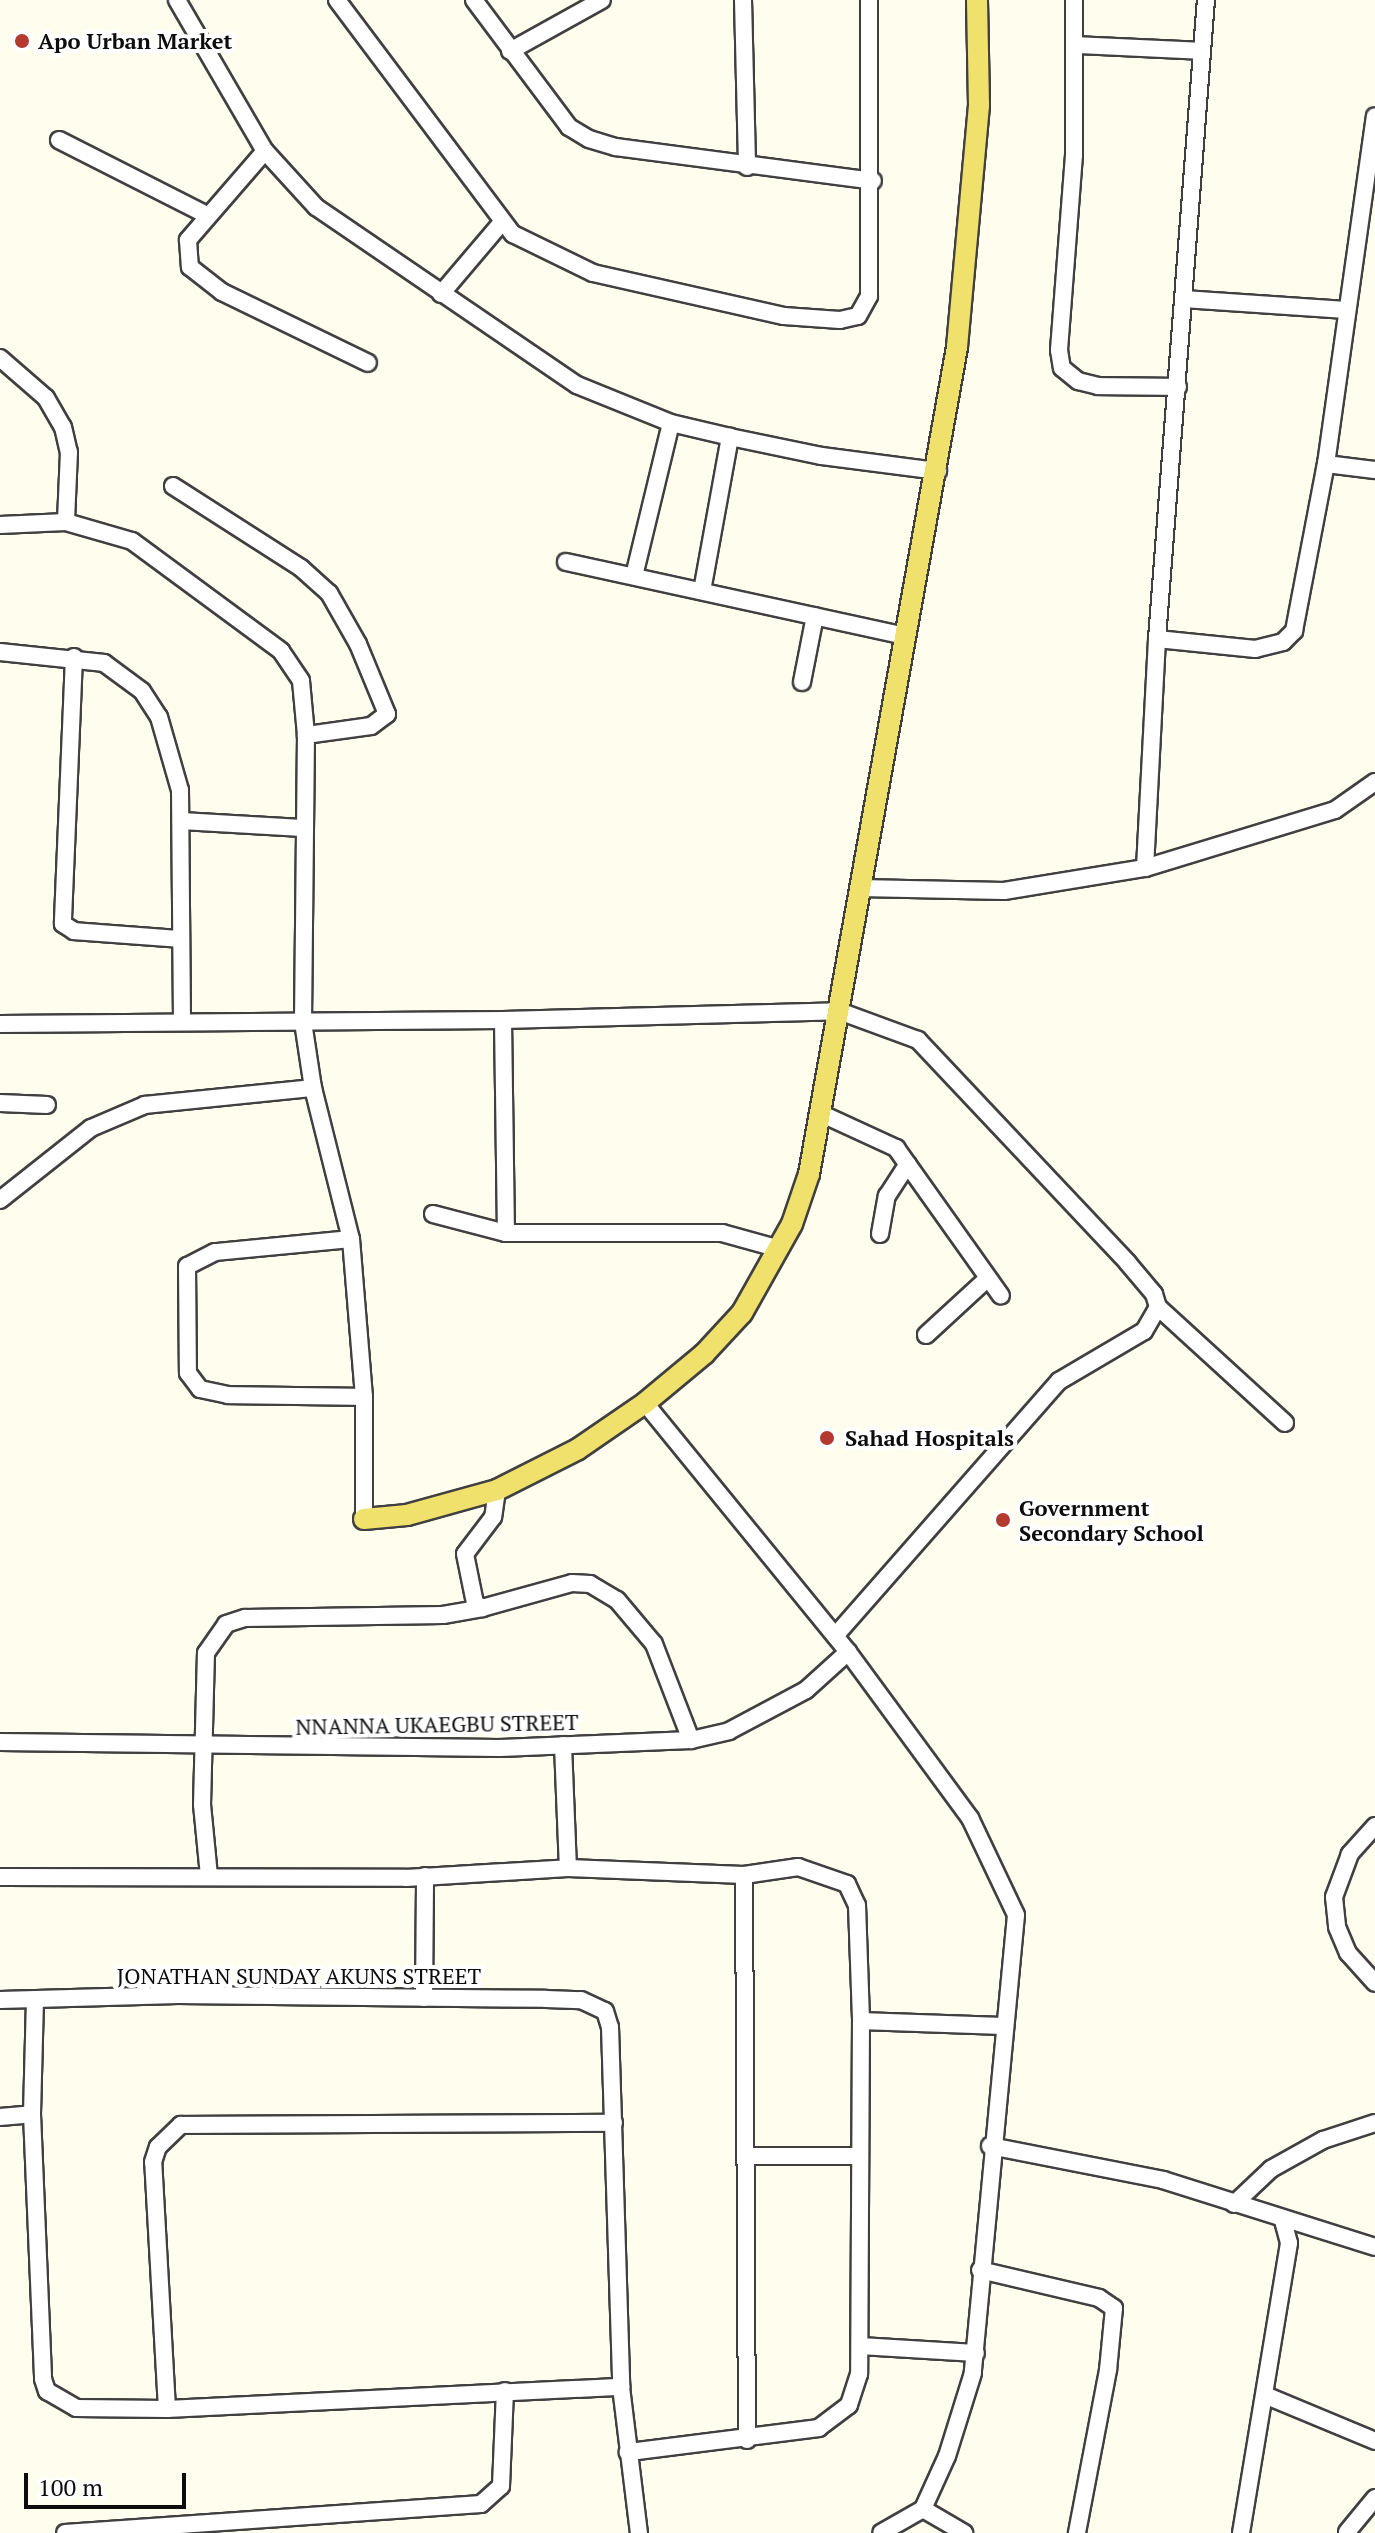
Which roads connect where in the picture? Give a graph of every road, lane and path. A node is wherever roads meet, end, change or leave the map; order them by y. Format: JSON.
{"nodes":[{"id":1,"x":177,"y":0,"type":"edge"},
{"id":2,"x":337,"y":0,"type":"edge"},
{"id":3,"x":474,"y":0,"type":"edge"},
{"id":4,"x":602,"y":0,"type":"edge"},
{"id":5,"x":743,"y":0,"type":"edge"},
{"id":6,"x":869,"y":0,"type":"edge"},
{"id":7,"x":977,"y":0,"type":"edge"},
{"id":8,"x":1074,"y":0,"type":"edge"},
{"id":9,"x":1206,"y":0,"type":"edge"},
{"id":10,"x":1076,"y":45,"type":"junction"},
{"id":11,"x":510,"y":51,"type":"junction"},
{"id":12,"x":1202,"y":51,"type":"junction"},
{"id":13,"x":1375,"y":116,"type":"edge"},
{"id":14,"x":59,"y":140,"type":"dead end"},
{"id":15,"x":265,"y":151,"type":"junction"},
{"id":16,"x":747,"y":167,"type":"junction"},
{"id":17,"x":873,"y":181,"type":"junction"},
{"id":18,"x":207,"y":215,"type":"junction"},
{"id":19,"x":502,"y":222,"type":"junction"},
{"id":20,"x":441,"y":294,"type":"junction"},
{"id":21,"x":1184,"y":299,"type":"junction"},
{"id":22,"x":1346,"y":310,"type":"junction"},
{"id":23,"x":0,"y":358,"type":"edge"},
{"id":24,"x":368,"y":363,"type":"dead end"},
{"id":25,"x":1178,"y":387,"type":"junction"},
{"id":26,"x":671,"y":423,"type":"junction"},
{"id":27,"x":730,"y":437,"type":"junction"},
{"id":28,"x":1326,"y":464,"type":"junction"},
{"id":29,"x":1375,"y":470,"type":"edge"},
{"id":30,"x":938,"y":471,"type":"junction"},
{"id":31,"x":173,"y":486,"type":"dead end"},
{"id":32,"x":66,"y":522,"type":"junction"},
{"id":33,"x":0,"y":525,"type":"edge"},
{"id":34,"x":566,"y":562,"type":"dead end"},
{"id":35,"x":634,"y":576,"type":"junction"},
{"id":36,"x":702,"y":591,"type":"junction"},
{"id":37,"x":815,"y":616,"type":"junction"},
{"id":38,"x":906,"y":636,"type":"junction"},
{"id":39,"x":1157,"y":639,"type":"junction"},
{"id":40,"x":0,"y":652,"type":"edge"},
{"id":41,"x":74,"y":657,"type":"junction"},
{"id":42,"x":802,"y":682,"type":"dead end"},
{"id":43,"x":306,"y":735,"type":"junction"},
{"id":44,"x":1375,"y":782,"type":"edge"},
{"id":45,"x":181,"y":821,"type":"junction"},
{"id":46,"x":303,"y":828,"type":"junction"},
{"id":47,"x":1145,"y":868,"type":"junction"},
{"id":48,"x":860,"y":888,"type":"junction"},
{"id":49,"x":181,"y":939,"type":"junction"},
{"id":50,"x":839,"y":1011,"type":"junction"},
{"id":51,"x":182,"y":1020,"type":"junction"},
{"id":52,"x":503,"y":1020,"type":"junction"},
{"id":53,"x":303,"y":1022,"type":"junction"},
{"id":54,"x":0,"y":1024,"type":"edge"},
{"id":55,"x":313,"y":1088,"type":"junction"},
{"id":56,"x":0,"y":1103,"type":"edge"},
{"id":57,"x":47,"y":1105,"type":"dead end"},
{"id":58,"x":820,"y":1113,"type":"junction"},
{"id":59,"x":908,"y":1164,"type":"junction"},
{"id":60,"x":0,"y":1200,"type":"edge"},
{"id":61,"x":433,"y":1214,"type":"dead end"},
{"id":62,"x":506,"y":1233,"type":"junction"},
{"id":63,"x":880,"y":1234,"type":"dead end"},
{"id":64,"x":351,"y":1239,"type":"junction"},
{"id":65,"x":780,"y":1249,"type":"junction"},
{"id":66,"x":988,"y":1278,"type":"junction"},
{"id":67,"x":1001,"y":1296,"type":"dead end"},
{"id":68,"x":1158,"y":1307,"type":"junction"},
{"id":69,"x":926,"y":1335,"type":"dead end"},
{"id":70,"x":364,"y":1397,"type":"junction"},
{"id":71,"x":645,"y":1403,"type":"junction"},
{"id":72,"x":1285,"y":1423,"type":"dead end"},
{"id":73,"x":497,"y":1490,"type":"junction"},
{"id":74,"x":364,"y":1519,"type":"joint"},
{"id":75,"x":482,"y":1608,"type":"junction"},
{"id":76,"x":835,"y":1636,"type":"junction"},
{"id":77,"x":848,"y":1652,"type":"junction"},
{"id":78,"x":691,"y":1740,"type":"junction"},
{"id":79,"x":0,"y":1742,"type":"edge"},
{"id":80,"x":563,"y":1745,"type":"junction"},
{"id":81,"x":203,"y":1748,"type":"junction"},
{"id":82,"x":1375,"y":1826,"type":"edge"},
{"id":83,"x":568,"y":1868,"type":"junction"},
{"id":84,"x":744,"y":1875,"type":"junction"},
{"id":85,"x":209,"y":1876,"type":"junction"},
{"id":86,"x":425,"y":1876,"type":"junction"},
{"id":87,"x":0,"y":1877,"type":"edge"},
{"id":88,"x":1375,"y":1983,"type":"edge"},
{"id":89,"x":424,"y":1998,"type":"junction"},
{"id":90,"x":0,"y":2000,"type":"edge"},
{"id":91,"x":35,"y":2001,"type":"junction"},
{"id":92,"x":861,"y":2021,"type":"junction"},
{"id":93,"x":1002,"y":2026,"type":"junction"},
{"id":94,"x":32,"y":2114,"type":"junction"},
{"id":95,"x":0,"y":2117,"type":"edge"},
{"id":96,"x":614,"y":2123,"type":"junction"},
{"id":97,"x":1375,"y":2123,"type":"edge"},
{"id":98,"x":990,"y":2146,"type":"junction"},
{"id":99,"x":746,"y":2156,"type":"junction"},
{"id":100,"x":860,"y":2156,"type":"junction"},
{"id":101,"x":1234,"y":2204,"type":"junction"},
{"id":102,"x":1283,"y":2221,"type":"junction"},
{"id":103,"x":1375,"y":2247,"type":"edge"},
{"id":104,"x":980,"y":2270,"type":"junction"},
{"id":105,"x":860,"y":2346,"type":"junction"},
{"id":106,"x":976,"y":2353,"type":"junction"},
{"id":107,"x":621,"y":2387,"type":"junction"},
{"id":108,"x":505,"y":2391,"type":"junction"},
{"id":109,"x":1267,"y":2396,"type":"junction"},
{"id":110,"x":167,"y":2409,"type":"junction"},
{"id":111,"x":747,"y":2440,"type":"junction"},
{"id":112,"x":1375,"y":2441,"type":"edge"},
{"id":113,"x":628,"y":2452,"type":"junction"},
{"id":114,"x":1375,"y":2498,"type":"edge"},
{"id":115,"x":923,"y":2509,"type":"junction"},
{"id":116,"x":256,"y":2527,"type":"edge"},
{"id":117,"x":1347,"y":2532,"type":"edge"},
{"id":118,"x":65,"y":2533,"type":"edge"},
{"id":119,"x":639,"y":2533,"type":"edge"},
{"id":120,"x":881,"y":2533,"type":"edge"},
{"id":121,"x":964,"y":2533,"type":"edge"},
{"id":122,"x":1077,"y":2533,"type":"edge"},
{"id":123,"x":1241,"y":2533,"type":"edge"}],
"edges":[{"from":1,"to":15,"type":"street"},
{"from":2,"to":19,"type":"street"},
{"from":3,"to":11,"type":"street"},
{"from":4,"to":11,"type":"street"},
{"from":5,"to":16,"type":"street"},
{"from":6,"to":17,"type":"street"},
{"from":7,"to":30,"type":"main road"},
{"from":8,"to":10,"type":"street"},
{"from":9,"to":12,"type":"street"},
{"from":10,"to":12,"type":"street"},
{"from":10,"to":25,"type":"street"},
{"from":11,"to":16,"type":"street"},
{"from":12,"to":21,"type":"street"},
{"from":13,"to":22,"type":"street"},
{"from":14,"to":18,"type":"street"},
{"from":15,"to":18,"type":"street"},
{"from":15,"to":20,"type":"street"},
{"from":16,"to":17,"type":"street"},
{"from":17,"to":19,"type":"street"},
{"from":18,"to":24,"type":"street"},
{"from":19,"to":20,"type":"street"},
{"from":20,"to":26,"type":"street"},
{"from":21,"to":22,"type":"street"},
{"from":21,"to":25,"type":"street"},
{"from":22,"to":28,"type":"street"},
{"from":23,"to":32,"type":"street"},
{"from":25,"to":39,"type":"street"},
{"from":26,"to":27,"type":"street"},
{"from":26,"to":35,"type":"street"},
{"from":27,"to":30,"type":"street"},
{"from":27,"to":36,"type":"street"},
{"from":28,"to":29,"type":"street"},
{"from":28,"to":39,"type":"street"},
{"from":30,"to":38,"type":"main road"},
{"from":31,"to":43,"type":"street"},
{"from":32,"to":33,"type":"street"},
{"from":32,"to":43,"type":"street"},
{"from":34,"to":35,"type":"street"},
{"from":35,"to":36,"type":"street"},
{"from":36,"to":37,"type":"street"},
{"from":37,"to":38,"type":"street"},
{"from":37,"to":42,"type":"street"},
{"from":38,"to":48,"type":"main road"},
{"from":39,"to":47,"type":"street"},
{"from":40,"to":41,"type":"street"},
{"from":41,"to":45,"type":"street"},
{"from":41,"to":49,"type":"street"},
{"from":43,"to":46,"type":"street"},
{"from":44,"to":47,"type":"street"},
{"from":45,"to":46,"type":"street"},
{"from":45,"to":49,"type":"street"},
{"from":46,"to":53,"type":"street"},
{"from":47,"to":48,"type":"street"},
{"from":48,"to":50,"type":"main road"},
{"from":49,"to":51,"type":"street"},
{"from":50,"to":52,"type":"street"},
{"from":50,"to":58,"type":"main road"},
{"from":50,"to":68,"type":"street"},
{"from":51,"to":53,"type":"street"},
{"from":51,"to":54,"type":"street"},
{"from":52,"to":53,"type":"street"},
{"from":52,"to":62,"type":"street"},
{"from":53,"to":55,"type":"street"},
{"from":55,"to":60,"type":"street"},
{"from":55,"to":64,"type":"street"},
{"from":56,"to":57,"type":"street"},
{"from":58,"to":59,"type":"street"},
{"from":58,"to":65,"type":"main road"},
{"from":59,"to":63,"type":"street"},
{"from":59,"to":66,"type":"street"},
{"from":61,"to":62,"type":"street"},
{"from":62,"to":65,"type":"street"},
{"from":64,"to":70,"type":"street"},
{"from":64,"to":70,"type":"street"},
{"from":65,"to":71,"type":"main road"},
{"from":66,"to":67,"type":"street"},
{"from":66,"to":69,"type":"street"},
{"from":68,"to":72,"type":"street"},
{"from":68,"to":76,"type":"street"},
{"from":70,"to":74,"type":"street"},
{"from":71,"to":73,"type":"main road"},
{"from":71,"to":76,"type":"street"},
{"from":73,"to":74,"type":"main road"},
{"from":73,"to":75,"type":"street"},
{"from":75,"to":78,"type":"street"},
{"from":75,"to":81,"type":"street"},
{"from":76,"to":77,"type":"street"},
{"from":77,"to":78,"type":"street","name":"NNANNA UKAEGBU STREET"},
{"from":77,"to":93,"type":"street"},
{"from":78,"to":80,"type":"street","name":"NNANNA UKAEGBU STREET"},
{"from":79,"to":81,"type":"street","name":"NNANNA UKAEGBU STREET"},
{"from":80,"to":81,"type":"street","name":"NNANNA UKAEGBU STREET"},
{"from":80,"to":83,"type":"street"},
{"from":81,"to":85,"type":"street"},
{"from":82,"to":88,"type":"street"},
{"from":83,"to":84,"type":"street"},
{"from":83,"to":86,"type":"street"},
{"from":84,"to":92,"type":"street"},
{"from":84,"to":99,"type":"street"},
{"from":85,"to":86,"type":"street"},
{"from":85,"to":87,"type":"street"},
{"from":86,"to":89,"type":"street"},
{"from":89,"to":91,"type":"street","name":"JONATHAN SUNDAY AKUNS STREET"},
{"from":89,"to":96,"type":"street","name":"JONATHAN SUNDAY AKUNS STREET"},
{"from":90,"to":91,"type":"street","name":"JONATHAN SUNDAY AKUNS STREET"},
{"from":91,"to":94,"type":"street"},
{"from":92,"to":93,"type":"street"},
{"from":92,"to":100,"type":"street"},
{"from":93,"to":98,"type":"street"},
{"from":94,"to":95,"type":"street"},
{"from":94,"to":110,"type":"street"},
{"from":96,"to":107,"type":"street"},
{"from":96,"to":110,"type":"street"},
{"from":97,"to":101,"type":"street"},
{"from":98,"to":101,"type":"street"},
{"from":98,"to":104,"type":"street"},
{"from":99,"to":100,"type":"street"},
{"from":99,"to":111,"type":"street"},
{"from":100,"to":105,"type":"street"},
{"from":101,"to":102,"type":"street"},
{"from":102,"to":103,"type":"street"},
{"from":102,"to":109,"type":"street"},
{"from":104,"to":106,"type":"street"},
{"from":104,"to":122,"type":"street"},
{"from":105,"to":106,"type":"street"},
{"from":105,"to":111,"type":"street"},
{"from":106,"to":115,"type":"street"},
{"from":107,"to":108,"type":"street"},
{"from":107,"to":113,"type":"street"},
{"from":108,"to":110,"type":"street"},
{"from":108,"to":116,"type":"street"},
{"from":109,"to":112,"type":"street"},
{"from":109,"to":123,"type":"street"},
{"from":111,"to":113,"type":"street"},
{"from":113,"to":119,"type":"street"},
{"from":114,"to":117,"type":"street"},
{"from":115,"to":120,"type":"street"},
{"from":115,"to":121,"type":"street"},
{"from":116,"to":118,"type":"street"}]}
